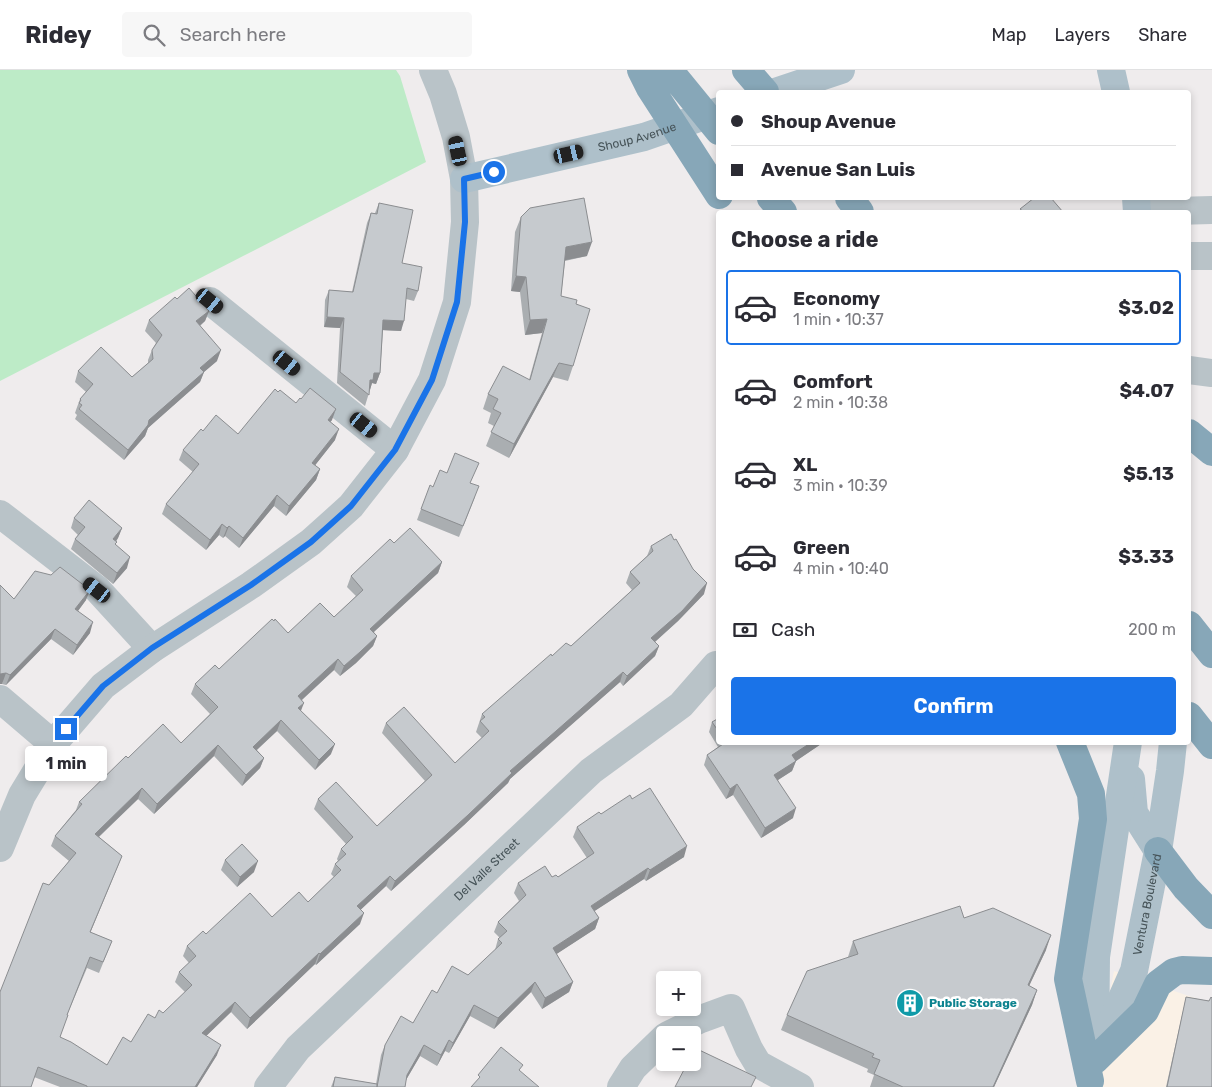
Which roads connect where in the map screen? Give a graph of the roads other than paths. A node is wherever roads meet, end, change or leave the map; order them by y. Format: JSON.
{"nodes":[{"id":1,"x":433,"y":70,"type":"edge"},
{"id":2,"x":746,"y":70,"type":"edge"},
{"id":3,"x":841,"y":70,"type":"edge"},
{"id":4,"x":1111,"y":70,"type":"edge"},
{"id":5,"x":658,"y":76,"type":"edge"},
{"id":6,"x":763,"y":90,"type":"edge"},
{"id":7,"x":781,"y":90,"type":"edge"},
{"id":8,"x":1116,"y":90,"type":"edge"},
{"id":9,"x":716,"y":112,"type":"edge"},
{"id":10,"x":716,"y":128,"type":"edge"},
{"id":11,"x":464,"y":179,"type":"junction"},
{"id":12,"x":716,"y":190,"type":"edge"},
{"id":13,"x":773,"y":200,"type":"edge"},
{"id":14,"x":851,"y":200,"type":"edge"},
{"id":15,"x":781,"y":210,"type":"edge"},
{"id":16,"x":858,"y":210,"type":"edge"},
{"id":17,"x":1212,"y":210,"type":"edge"},
{"id":18,"x":1191,"y":211,"type":"edge"},
{"id":19,"x":1191,"y":256,"type":"edge"},
{"id":20,"x":1212,"y":256,"type":"edge"},
{"id":21,"x":210,"y":301,"type":"dead end"},
{"id":22,"x":1191,"y":370,"type":"edge"},
{"id":23,"x":1212,"y":373,"type":"edge"},
{"id":24,"x":1191,"y":435,"type":"edge"},
{"id":25,"x":395,"y":450,"type":"junction"},
{"id":26,"x":1212,"y":452,"type":"edge"},
{"id":27,"x":0,"y":514,"type":"edge"},
{"id":28,"x":1191,"y":628,"type":"edge"},
{"id":29,"x":152,"y":648,"type":"junction"},
{"id":30,"x":1212,"y":654,"type":"edge"},
{"id":31,"x":716,"y":665,"type":"dead end"},
{"id":32,"x":0,"y":699,"type":"edge"},
{"id":33,"x":1191,"y":719,"type":"edge"},
{"id":34,"x":53,"y":744,"type":"junction"},
{"id":35,"x":1071,"y":745,"type":"edge"},
{"id":36,"x":1129,"y":745,"type":"edge"},
{"id":37,"x":1129,"y":745,"type":"edge"},
{"id":38,"x":1173,"y":745,"type":"edge"},
{"id":39,"x":1212,"y":745,"type":"edge"},
{"id":40,"x":0,"y":848,"type":"edge"},
{"id":41,"x":1158,"y":851,"type":"junction"},
{"id":42,"x":1212,"y":915,"type":"edge"},
{"id":43,"x":1212,"y":971,"type":"edge"},
{"id":44,"x":687,"y":1026,"type":"edge"},
{"id":45,"x":656,"y":1046,"type":"edge"},
{"id":46,"x":1092,"y":1076,"type":"edge"},
{"id":47,"x":268,"y":1087,"type":"edge"},
{"id":48,"x":621,"y":1087,"type":"edge"},
{"id":49,"x":800,"y":1087,"type":"edge"}],
"edges":[{"from":1,"to":11,"type":"street"},
{"from":2,"to":6,"type":"highway"},
{"from":3,"to":7,"type":"main road"},
{"from":4,"to":8,"type":"main road"},
{"from":5,"to":10,"type":"highway"},
{"from":5,"to":12,"type":"highway"},
{"from":9,"to":11,"type":"main road","name":"Shoup Avenue"},
{"from":11,"to":25,"type":"street"},
{"from":13,"to":15,"type":"highway"},
{"from":14,"to":16,"type":"highway"},
{"from":17,"to":18,"type":"street"},
{"from":19,"to":20,"type":"street"},
{"from":21,"to":25,"type":"street"},
{"from":22,"to":23,"type":"street"},
{"from":24,"to":26,"type":"highway"},
{"from":25,"to":29,"type":"street"},
{"from":27,"to":29,"type":"street"},
{"from":28,"to":30,"type":"highway"},
{"from":29,"to":34,"type":"street"},
{"from":31,"to":47,"type":"street","name":"Del Valle Street"},
{"from":32,"to":34,"type":"street"},
{"from":33,"to":39,"type":"highway"},
{"from":34,"to":40,"type":"street"},
{"from":35,"to":46,"type":"highway"},
{"from":36,"to":46,"type":"main road"},
{"from":37,"to":41,"type":"main road"},
{"from":38,"to":41,"type":"main road","name":"Ventura Boulevard"},
{"from":41,"to":42,"type":"highway"},
{"from":41,"to":46,"type":"main road","name":"Ventura Boulevard"},
{"from":43,"to":46,"type":"highway"},
{"from":44,"to":49,"type":"street"},
{"from":45,"to":48,"type":"street"}]}
